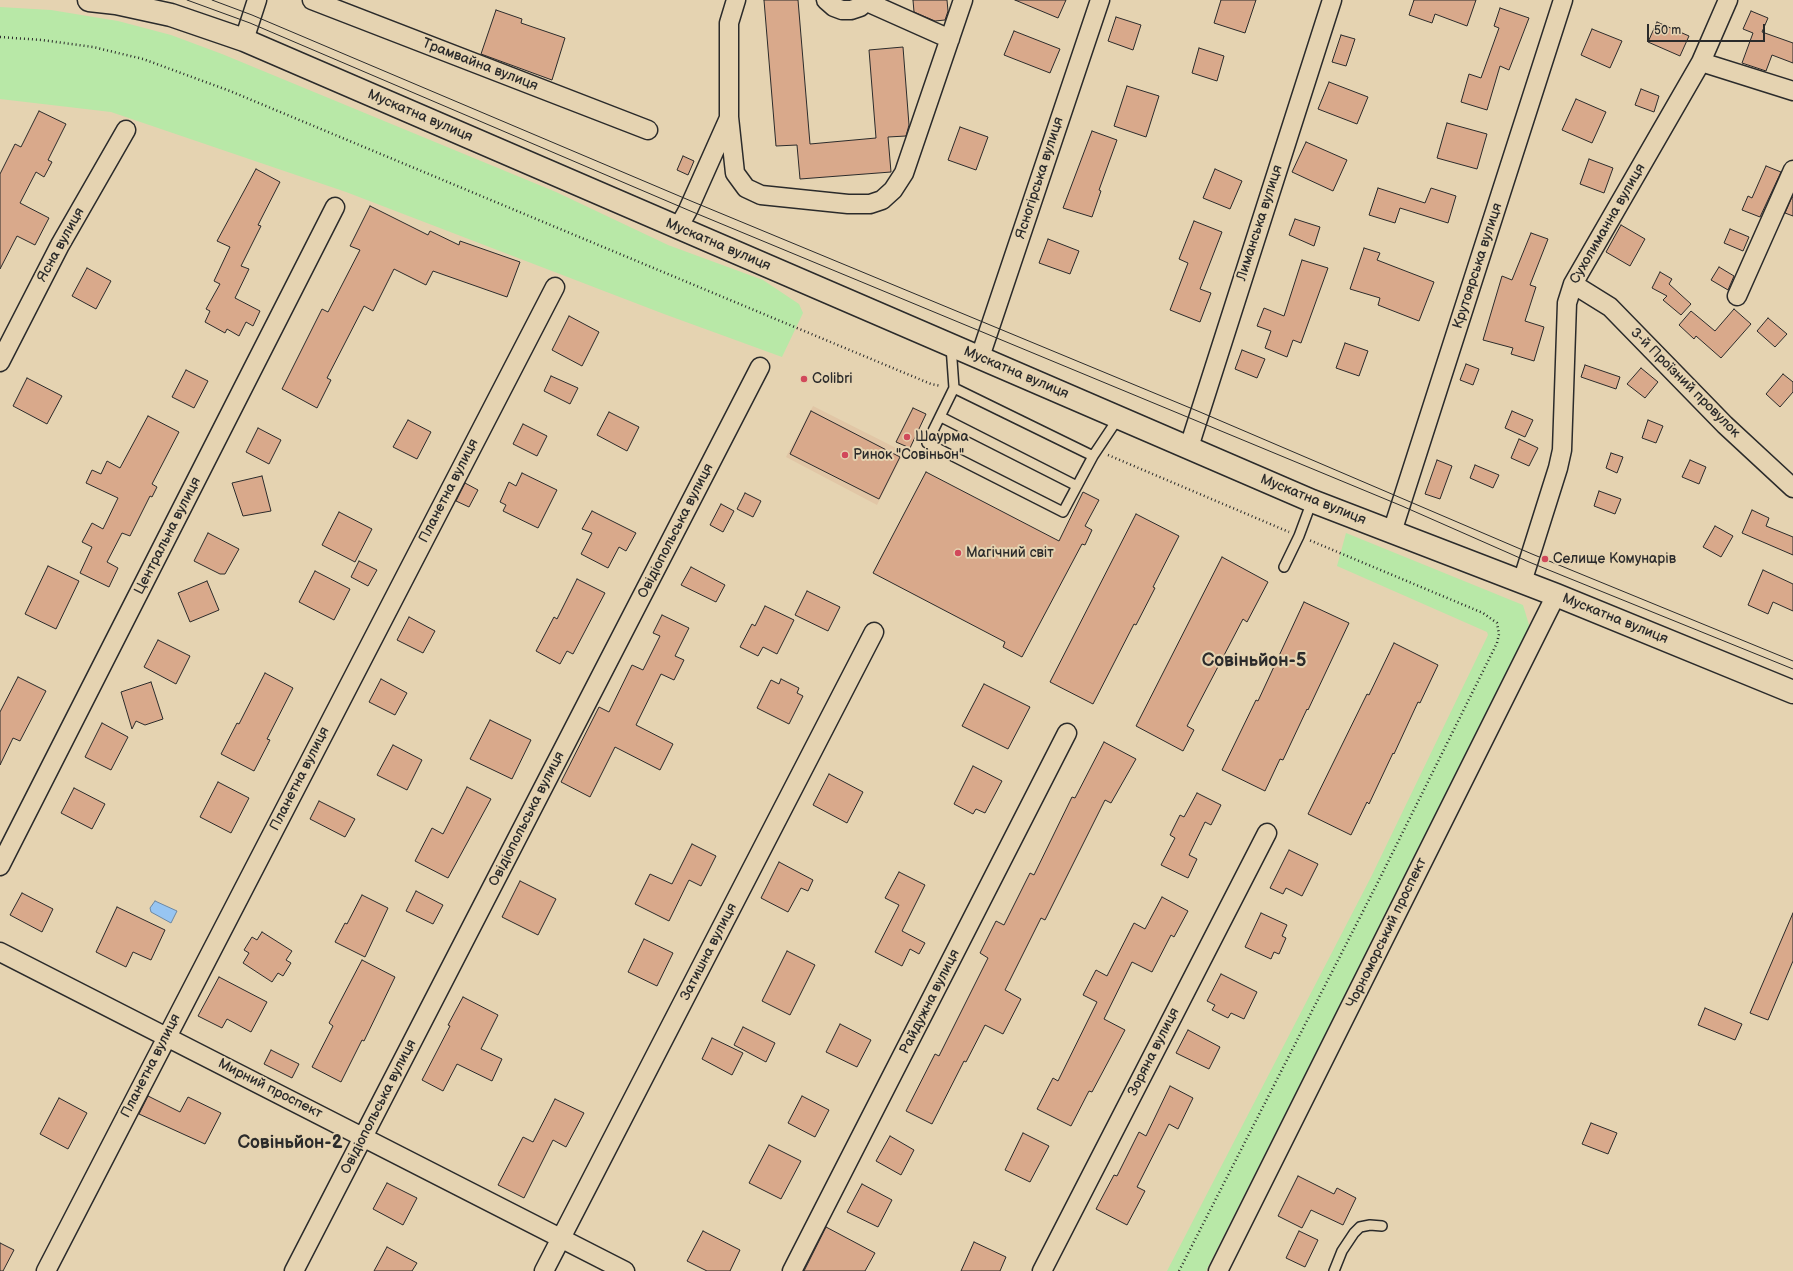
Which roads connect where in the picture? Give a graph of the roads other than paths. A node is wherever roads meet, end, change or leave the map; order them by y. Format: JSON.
{"nodes":[{"id":1,"x":89,"y":0,"type":"edge"},
{"id":2,"x":257,"y":0,"type":"edge"},
{"id":3,"x":312,"y":0,"type":"edge"},
{"id":4,"x":736,"y":0,"type":"edge"},
{"id":5,"x":826,"y":0,"type":"edge"},
{"id":6,"x":963,"y":0,"type":"edge"},
{"id":7,"x":1100,"y":0,"type":"edge"},
{"id":8,"x":1332,"y":0,"type":"edge"},
{"id":9,"x":1563,"y":0,"type":"edge"},
{"id":10,"x":1728,"y":0,"type":"edge"},
{"id":11,"x":867,"y":1,"type":"edge"},
{"id":12,"x":950,"y":39,"type":"junction"},
{"id":13,"x":244,"y":40,"type":"junction"},
{"id":14,"x":1701,"y":62,"type":"junction"},
{"id":15,"x":1793,"y":91,"type":"edge"},
{"id":16,"x":729,"y":116,"type":"junction"},
{"id":17,"x":126,"y":130,"type":"dead end"},
{"id":18,"x":648,"y":130,"type":"dead end"},
{"id":19,"x":1793,"y":170,"type":"edge"},
{"id":20,"x":335,"y":207,"type":"dead end"},
{"id":21,"x":678,"y":228,"type":"junction"},
{"id":22,"x":1573,"y":284,"type":"junction"},
{"id":23,"x":555,"y":286,"type":"dead end"},
{"id":24,"x":1737,"y":296,"type":"dead end"},
{"id":25,"x":951,"y":346,"type":"junction"},
{"id":26,"x":980,"y":356,"type":"junction"},
{"id":27,"x":0,"y":362,"type":"edge"},
{"id":28,"x":760,"y":367,"type":"dead end"},
{"id":29,"x":954,"y":388,"type":"junction"},
{"id":30,"x":1119,"y":416,"type":"junction"},
{"id":31,"x":941,"y":417,"type":"junction"},
{"id":32,"x":1189,"y":447,"type":"junction"},
{"id":33,"x":1094,"y":453,"type":"junction"},
{"id":34,"x":1077,"y":486,"type":"junction"},
{"id":35,"x":1793,"y":488,"type":"edge"},
{"id":36,"x":1312,"y":501,"type":"junction"},
{"id":37,"x":1392,"y":532,"type":"junction"},
{"id":38,"x":1284,"y":567,"type":"dead end"},
{"id":39,"x":1522,"y":582,"type":"junction"},
{"id":40,"x":1556,"y":595,"type":"junction"},
{"id":41,"x":874,"y":632,"type":"dead end"},
{"id":42,"x":1793,"y":692,"type":"edge"},
{"id":43,"x":1067,"y":733,"type":"dead end"},
{"id":44,"x":1267,"y":833,"type":"dead end"},
{"id":45,"x":0,"y":866,"type":"edge"},
{"id":46,"x":0,"y":952,"type":"edge"},
{"id":47,"x":167,"y":1036,"type":"junction"},
{"id":48,"x":363,"y":1137,"type":"junction"},
{"id":49,"x":1382,"y":1226,"type":"dead end"},
{"id":50,"x":561,"y":1237,"type":"junction"},
{"id":51,"x":46,"y":1271,"type":"edge"},
{"id":52,"x":294,"y":1271,"type":"edge"},
{"id":53,"x":544,"y":1271,"type":"edge"},
{"id":54,"x":625,"y":1271,"type":"edge"},
{"id":55,"x":792,"y":1271,"type":"edge"},
{"id":56,"x":1042,"y":1271,"type":"edge"},
{"id":57,"x":1218,"y":1271,"type":"edge"},
{"id":58,"x":1334,"y":1271,"type":"edge"}],
"edges":[{"from":1,"to":13,"type":"street","name":"Мускатна вулиця"},
{"from":2,"to":13,"type":"street"},
{"from":3,"to":18,"type":"street","name":"Трамвайна вулиця"},
{"from":4,"to":16,"type":"street"},
{"from":5,"to":11,"type":"street"},
{"from":6,"to":12,"type":"street"},
{"from":7,"to":26,"type":"street","name":"Ясногірська вулиця"},
{"from":8,"to":32,"type":"street","name":"Лиманська вулиця"},
{"from":9,"to":37,"type":"street","name":"Крутоярська вулиця"},
{"from":10,"to":14,"type":"street","name":"Сухолиманна вулиця"},
{"from":11,"to":12,"type":"street"},
{"from":12,"to":16,"type":"street"},
{"from":13,"to":21,"type":"street","name":"Мускатна вулиця"},
{"from":14,"to":15,"type":"street"},
{"from":14,"to":22,"type":"street","name":"Сухолиманна вулиця"},
{"from":16,"to":21,"type":"street"},
{"from":17,"to":27,"type":"street","name":"Ясна вулиця"},
{"from":19,"to":24,"type":"street"},
{"from":20,"to":45,"type":"street","name":"Центральна вулиця"},
{"from":21,"to":25,"type":"street","name":"Мускатна вулиця"},
{"from":22,"to":35,"type":"street","name":"3-й Проїзний провулок"},
{"from":22,"to":39,"type":"street","name":"Сухолиманна вулиця"},
{"from":23,"to":47,"type":"street","name":"Планетна вулиця"},
{"from":25,"to":26,"type":"street","name":"Мускатна вулиця"},
{"from":25,"to":29,"type":"lane"},
{"from":26,"to":30,"type":"street","name":"Мускатна вулиця"},
{"from":28,"to":48,"type":"street","name":"Овідіопольська вулиця"},
{"from":29,"to":31,"type":"lane"},
{"from":29,"to":33,"type":"lane"},
{"from":30,"to":32,"type":"street","name":"Мускатна вулиця"},
{"from":30,"to":33,"type":"lane"},
{"from":31,"to":34,"type":"lane"},
{"from":31,"to":34,"type":"lane"},
{"from":32,"to":36,"type":"street","name":"Мускатна вулиця"},
{"from":33,"to":34,"type":"lane"},
{"from":36,"to":37,"type":"street","name":"Мускатна вулиця"},
{"from":36,"to":38,"type":"lane"},
{"from":37,"to":39,"type":"street","name":"Мускатна вулиця"},
{"from":39,"to":40,"type":"street","name":"Мускатна вулиця"},
{"from":40,"to":42,"type":"street","name":"Мускатна вулиця"},
{"from":40,"to":57,"type":"street","name":"Чорноморський проспект"},
{"from":41,"to":50,"type":"street","name":"Затишна вулиця"},
{"from":43,"to":55,"type":"street","name":"Райдужна вулиця"},
{"from":44,"to":56,"type":"street","name":"Зоряна вулиця"},
{"from":46,"to":47,"type":"street","name":"Мирний проспект"},
{"from":47,"to":48,"type":"street","name":"Мирний проспект"},
{"from":47,"to":51,"type":"street","name":"Планетна вулиця"},
{"from":48,"to":50,"type":"street","name":"Мирний проспект"},
{"from":48,"to":52,"type":"street","name":"Овідіопольська вулиця"},
{"from":49,"to":58,"type":"lane"},
{"from":50,"to":53,"type":"street","name":"Затишна вулиця"},
{"from":50,"to":54,"type":"street","name":"Мирний проспект"}]}
